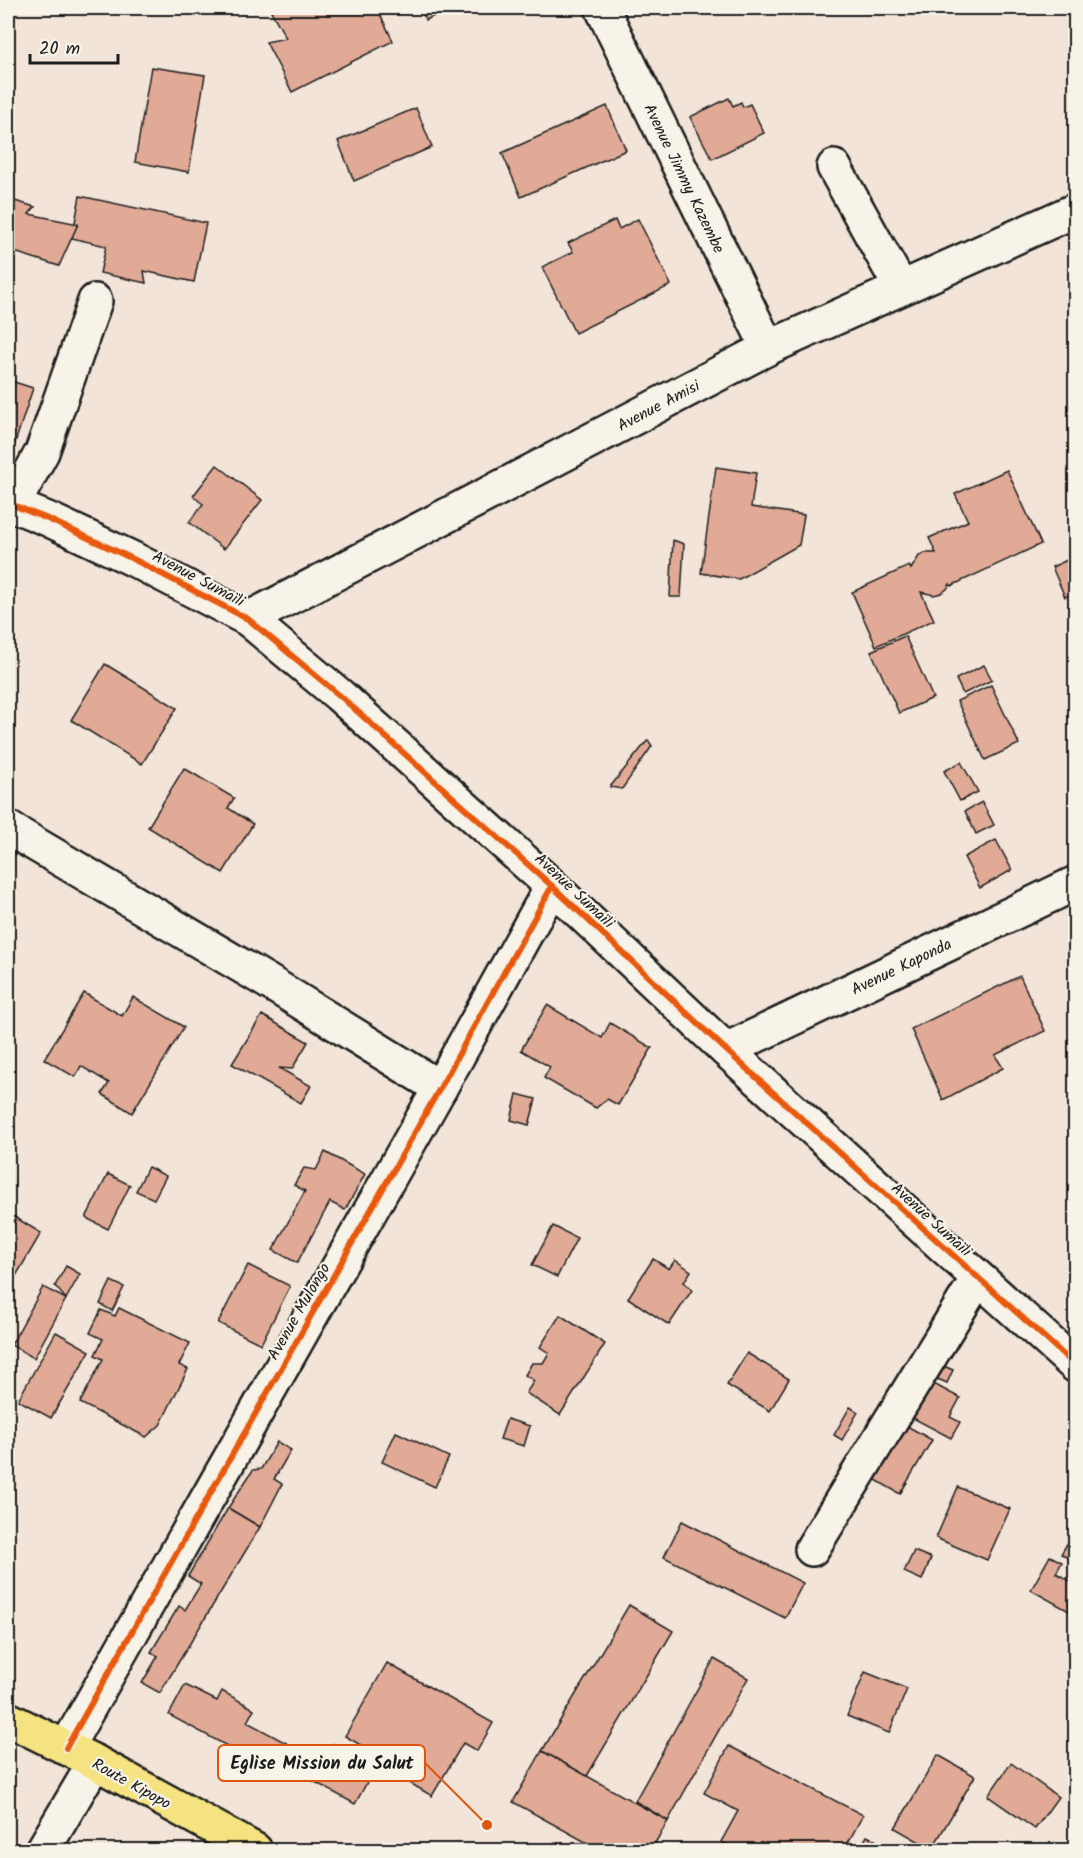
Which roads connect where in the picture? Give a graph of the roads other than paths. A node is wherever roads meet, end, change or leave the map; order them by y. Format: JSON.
{"nodes":[{"id":1,"x":602,"y":8,"type":"edge"},
{"id":2,"x":834,"y":167,"type":"dead end"},
{"id":3,"x":1076,"y":210,"type":"edge"},
{"id":4,"x":901,"y":288,"type":"junction"},
{"id":5,"x":95,"y":300,"type":"dead end"},
{"id":6,"x":768,"y":348,"type":"junction"},
{"id":7,"x":10,"y":504,"type":"edge"},
{"id":8,"x":249,"y":619,"type":"junction"},
{"id":9,"x":8,"y":828,"type":"edge"},
{"id":10,"x":1076,"y":883,"type":"edge"},
{"id":11,"x":552,"y":886,"type":"junction"},
{"id":12,"x":726,"y":1050,"type":"junction"},
{"id":13,"x":440,"y":1088,"type":"junction"},
{"id":14,"x":978,"y":1278,"type":"junction"},
{"id":15,"x":1076,"y":1366,"type":"edge"},
{"id":16,"x":812,"y":1549,"type":"dead end"},
{"id":17,"x":8,"y":1719,"type":"edge"},
{"id":18,"x":66,"y":1748,"type":"junction"},
{"id":19,"x":96,"y":1762,"type":"junction"},
{"id":20,"x":43,"y":1851,"type":"edge"},
{"id":21,"x":255,"y":1851,"type":"edge"}],
"edges":[{"from":1,"to":6,"type":"street","name":"Avenue Jimmy Kazembe"},
{"from":2,"to":4,"type":"street"},
{"from":3,"to":4,"type":"street","name":"Avenue Amisi"},
{"from":4,"to":6,"type":"street","name":"Avenue Amisi"},
{"from":5,"to":7,"type":"street"},
{"from":6,"to":8,"type":"street","name":"Avenue Amisi"},
{"from":7,"to":8,"type":"street","name":"Avenue Sumaïli"},
{"from":8,"to":11,"type":"street","name":"Avenue Sumaïli"},
{"from":9,"to":13,"type":"street"},
{"from":10,"to":12,"type":"street","name":"Avenue Kaponda"},
{"from":11,"to":12,"type":"street","name":"Avenue Sumaïli"},
{"from":11,"to":13,"type":"street","name":"Avenue Mulongo"},
{"from":12,"to":14,"type":"street","name":"Avenue Sumaïli"},
{"from":13,"to":18,"type":"street","name":"Avenue Mulongo"},
{"from":14,"to":15,"type":"street","name":"Avenue Sumaïli"},
{"from":14,"to":16,"type":"street"},
{"from":17,"to":18,"type":"main road","name":"Route Kipopo"},
{"from":18,"to":19,"type":"main road","name":"Route Kipopo"},
{"from":19,"to":20,"type":"street"},
{"from":19,"to":21,"type":"main road","name":"Route Kipopo"}]}
